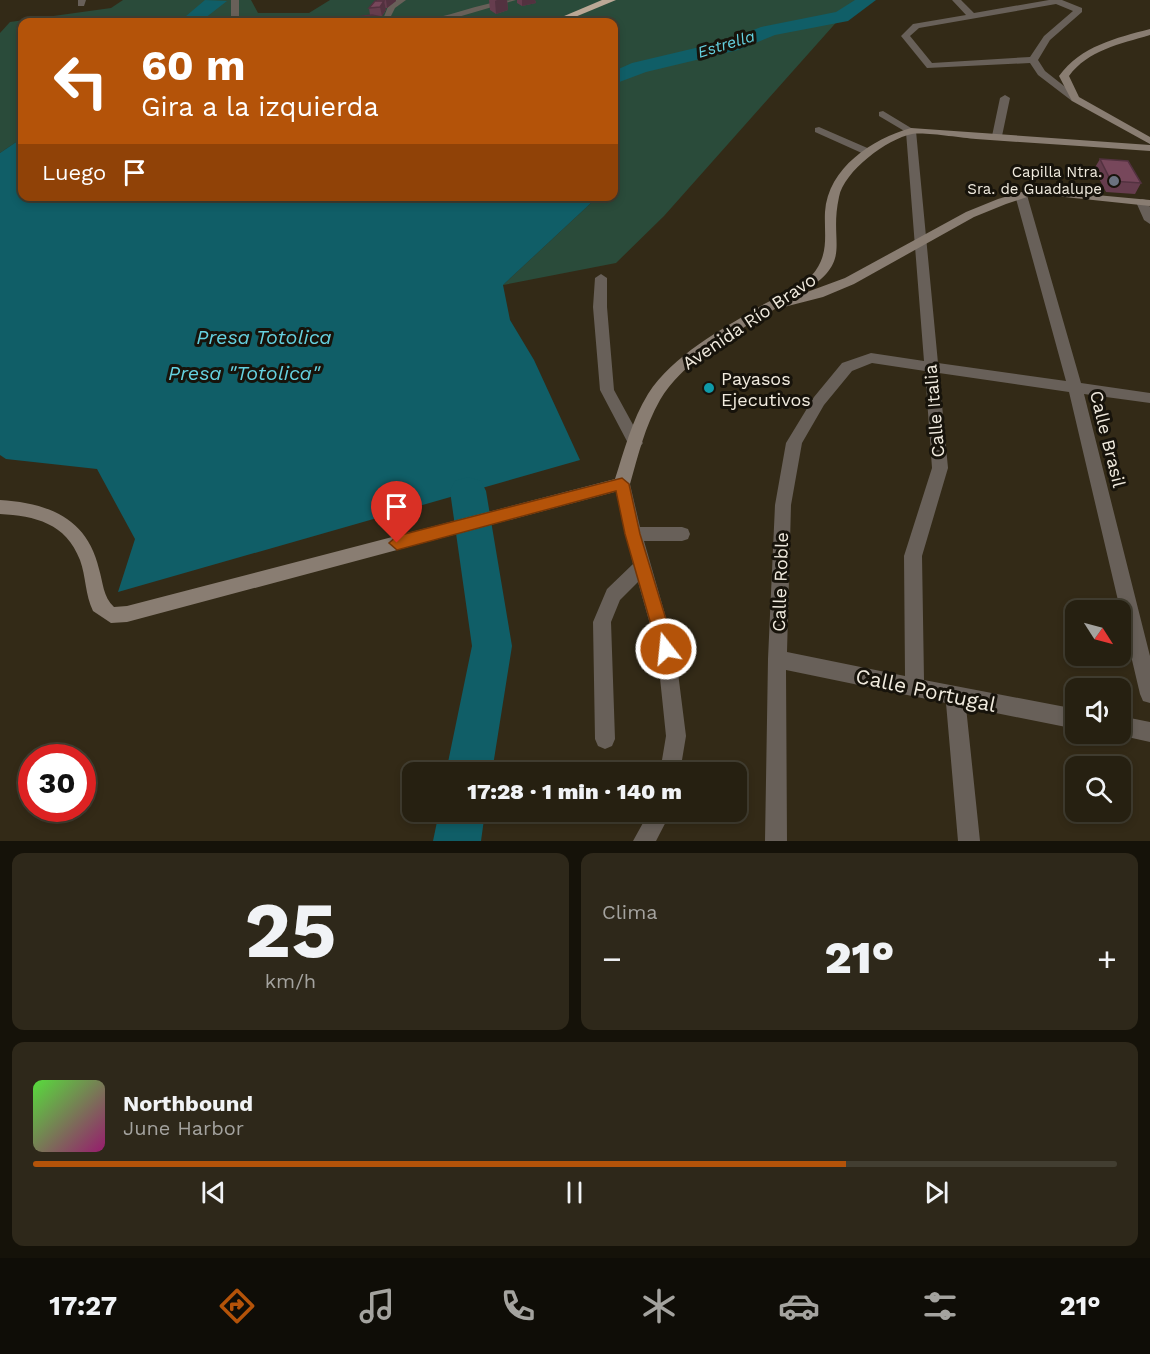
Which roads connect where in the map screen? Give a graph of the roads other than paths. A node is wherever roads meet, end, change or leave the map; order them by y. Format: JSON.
{"nodes":[{"id":1,"x":235,"y":0,"type":"edge"},
{"id":2,"x":402,"y":0,"type":"edge"},
{"id":3,"x":506,"y":0,"type":"edge"},
{"id":4,"x":611,"y":0,"type":"edge"},
{"id":5,"x":956,"y":0,"type":"edge"},
{"id":6,"x":1056,"y":0,"type":"edge"},
{"id":7,"x":972,"y":16,"type":"junction"},
{"id":8,"x":235,"y":18,"type":"edge"},
{"id":9,"x":389,"y":18,"type":"edge"},
{"id":10,"x":445,"y":18,"type":"edge"},
{"id":11,"x":565,"y":18,"type":"edge"},
{"id":12,"x":1150,"y":32,"type":"edge"},
{"id":13,"x":1034,"y":60,"type":"junction"},
{"id":14,"x":1005,"y":98,"type":"dead end"},
{"id":15,"x":1075,"y":99,"type":"junction"},
{"id":16,"x":883,"y":114,"type":"dead end"},
{"id":17,"x":819,"y":130,"type":"dead end"},
{"id":18,"x":911,"y":132,"type":"junction"},
{"id":19,"x":998,"y":136,"type":"junction"},
{"id":20,"x":1150,"y":141,"type":"edge"},
{"id":21,"x":1150,"y":148,"type":"edge"},
{"id":22,"x":868,"y":152,"type":"junction"},
{"id":23,"x":1020,"y":195,"type":"junction"},
{"id":24,"x":1146,"y":202,"type":"edge"},
{"id":25,"x":1150,"y":220,"type":"edge"},
{"id":26,"x":921,"y":239,"type":"junction"},
{"id":27,"x":601,"y":278,"type":"dead end"},
{"id":28,"x":773,"y":306,"type":"junction"},
{"id":29,"x":930,"y":366,"type":"junction"},
{"id":30,"x":1075,"y":388,"type":"junction"},
{"id":31,"x":1150,"y":398,"type":"edge"},
{"id":32,"x":635,"y":443,"type":"junction"},
{"id":33,"x":622,"y":484,"type":"junction"},
{"id":34,"x":0,"y":507,"type":"edge"},
{"id":35,"x":633,"y":534,"type":"junction"},
{"id":36,"x":682,"y":534,"type":"dead end"},
{"id":37,"x":642,"y":566,"type":"junction"},
{"id":38,"x":777,"y":659,"type":"junction"},
{"id":39,"x":915,"y":686,"type":"junction"},
{"id":40,"x":1150,"y":694,"type":"edge"},
{"id":41,"x":955,"y":698,"type":"junction"},
{"id":42,"x":1065,"y":717,"type":"edge"},
{"id":43,"x":1131,"y":728,"type":"edge"},
{"id":44,"x":1150,"y":732,"type":"edge"},
{"id":45,"x":605,"y":739,"type":"dead end"},
{"id":46,"x":672,"y":762,"type":"edge"},
{"id":47,"x":654,"y":822,"type":"edge"},
{"id":48,"x":644,"y":841,"type":"edge"},
{"id":49,"x":776,"y":841,"type":"edge"},
{"id":50,"x":969,"y":841,"type":"edge"}],
"edges":[{"from":1,"to":8,"type":"street"},
{"from":2,"to":9,"type":"street"},
{"from":3,"to":10,"type":"street"},
{"from":4,"to":11,"type":"highway"},
{"from":5,"to":7,"type":"street"},
{"from":6,"to":7,"type":"street"},
{"from":6,"to":13,"type":"street"},
{"from":7,"to":13,"type":"street"},
{"from":12,"to":15,"type":"street"},
{"from":13,"to":15,"type":"street"},
{"from":14,"to":19,"type":"street"},
{"from":15,"to":20,"type":"street"},
{"from":16,"to":18,"type":"street"},
{"from":17,"to":22,"type":"street"},
{"from":18,"to":19,"type":"street","name":"Avenida Río Bravo"},
{"from":18,"to":22,"type":"street","name":"Avenida Río Bravo"},
{"from":18,"to":26,"type":"street","name":"Calle Italia"},
{"from":19,"to":21,"type":"street","name":"Avenida Río Bravo"},
{"from":22,"to":28,"type":"street","name":"Avenida Río Bravo"},
{"from":23,"to":24,"type":"street"},
{"from":23,"to":26,"type":"street"},
{"from":23,"to":30,"type":"street","name":"Calle Brasil"},
{"from":24,"to":25,"type":"street"},
{"from":26,"to":28,"type":"street"},
{"from":26,"to":29,"type":"street","name":"Calle Italia"},
{"from":27,"to":32,"type":"street"},
{"from":28,"to":32,"type":"street","name":"Avenida Río Bravo"},
{"from":29,"to":30,"type":"street"},
{"from":29,"to":38,"type":"street","name":"Calle Roble"},
{"from":29,"to":39,"type":"street","name":"Calle Italia"},
{"from":30,"to":31,"type":"street"},
{"from":30,"to":40,"type":"street","name":"Calle Brasil"},
{"from":32,"to":33,"type":"street","name":"Avenida Río Bravo"},
{"from":33,"to":34,"type":"street"},
{"from":33,"to":35,"type":"street","name":"Avenida Río Bravo"},
{"from":35,"to":36,"type":"street"},
{"from":35,"to":37,"type":"street","name":"Avenida Río Bravo"},
{"from":37,"to":45,"type":"street"},
{"from":37,"to":46,"type":"street","name":"Avenida Río Bravo"},
{"from":38,"to":39,"type":"street","name":"Calle Portugal"},
{"from":38,"to":49,"type":"street","name":"Calle Roble"},
{"from":39,"to":41,"type":"street","name":"Calle Portugal"},
{"from":41,"to":42,"type":"street","name":"Calle Portugal"},
{"from":41,"to":50,"type":"street"},
{"from":43,"to":44,"type":"street"},
{"from":47,"to":48,"type":"street"}]}
